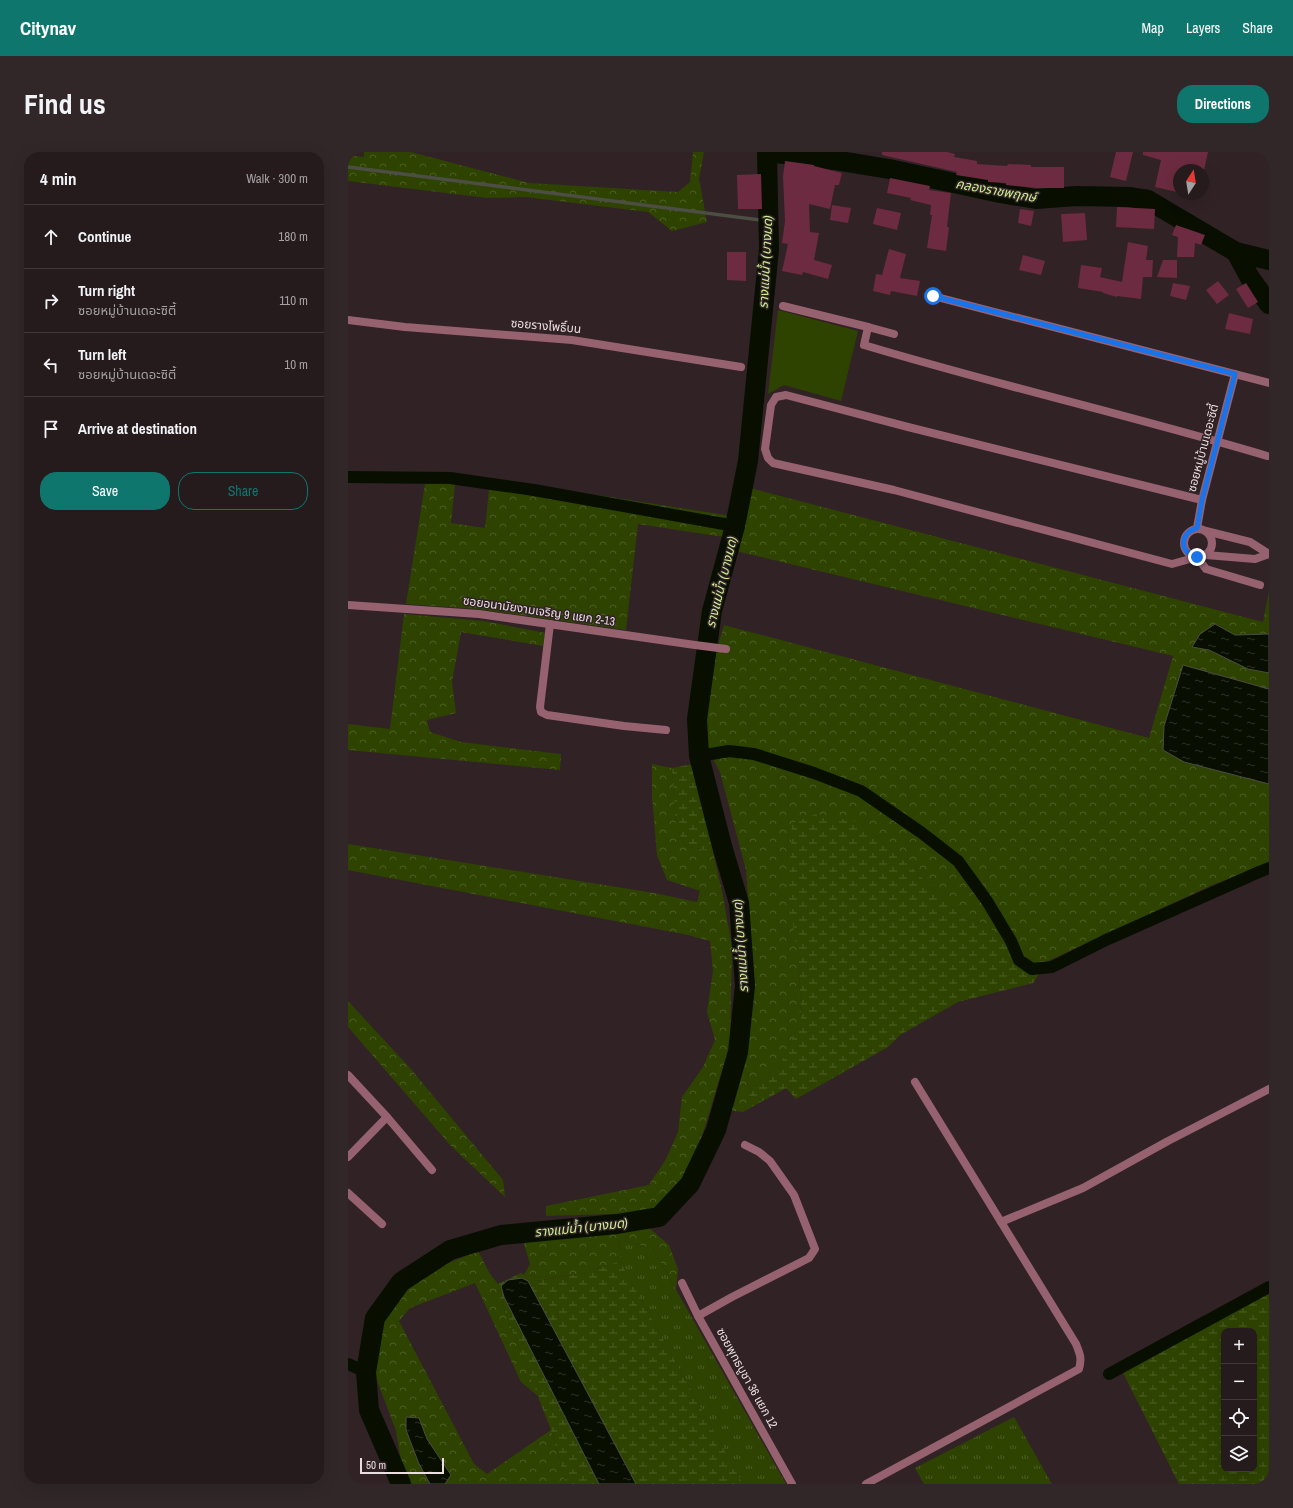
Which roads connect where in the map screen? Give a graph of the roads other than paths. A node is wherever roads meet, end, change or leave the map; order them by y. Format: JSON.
{"nodes":[{"id":1,"x":933,"y":296,"type":"dead end"},
{"id":2,"x":783,"y":306,"type":"dead end"},
{"id":3,"x":348,"y":320,"type":"edge"},
{"id":4,"x":868,"y":327,"type":"junction"},
{"id":5,"x":894,"y":334,"type":"dead end"},
{"id":6,"x":741,"y":367,"type":"dead end"},
{"id":7,"x":1235,"y":374,"type":"junction"},
{"id":8,"x":1269,"y":383,"type":"edge"},
{"id":9,"x":1218,"y":442,"type":"junction"},
{"id":10,"x":1266,"y":456,"type":"dead end"},
{"id":11,"x":1202,"y":500,"type":"junction"},
{"id":12,"x":1197,"y":528,"type":"junction"},
{"id":13,"x":1206,"y":531,"type":"junction"},
{"id":14,"x":1206,"y":554,"type":"junction"},
{"id":15,"x":1269,"y":554,"type":"edge"},
{"id":16,"x":1197,"y":557,"type":"junction"},
{"id":17,"x":1260,"y":585,"type":"dead end"},
{"id":18,"x":348,"y":605,"type":"edge"},
{"id":19,"x":550,"y":624,"type":"junction"},
{"id":20,"x":726,"y":649,"type":"dead end"},
{"id":21,"x":666,"y":730,"type":"dead end"},
{"id":22,"x":348,"y":1075,"type":"edge"},
{"id":23,"x":915,"y":1082,"type":"dead end"},
{"id":24,"x":1269,"y":1089,"type":"edge"},
{"id":25,"x":387,"y":1117,"type":"junction"},
{"id":26,"x":745,"y":1145,"type":"dead end"},
{"id":27,"x":348,"y":1157,"type":"edge"},
{"id":28,"x":432,"y":1170,"type":"dead end"},
{"id":29,"x":348,"y":1193,"type":"edge"},
{"id":30,"x":1001,"y":1222,"type":"junction"},
{"id":31,"x":382,"y":1224,"type":"dead end"},
{"id":32,"x":682,"y":1283,"type":"dead end"},
{"id":33,"x":698,"y":1316,"type":"junction"},
{"id":34,"x":792,"y":1484,"type":"edge"},
{"id":35,"x":866,"y":1484,"type":"edge"}],
"edges":[{"from":1,"to":7,"type":"street"},
{"from":2,"to":4,"type":"street"},
{"from":3,"to":6,"type":"street","name":"ซอยรางโพธิ์บน"},
{"from":4,"to":5,"type":"street"},
{"from":4,"to":9,"type":"street"},
{"from":7,"to":8,"type":"street"},
{"from":7,"to":9,"type":"street","name":"ซอยหมู่บ้านเดอะซิตี้"},
{"from":9,"to":10,"type":"street"},
{"from":9,"to":11,"type":"street","name":"ซอยหมู่บ้านเดอะซิตี้"},
{"from":11,"to":12,"type":"street","name":"ซอยหมู่บ้านเดอะซิตี้"},
{"from":11,"to":16,"type":"street"},
{"from":12,"to":13,"type":"street"},
{"from":12,"to":16,"type":"street"},
{"from":13,"to":14,"type":"street"},
{"from":13,"to":15,"type":"street"},
{"from":14,"to":15,"type":"street"},
{"from":14,"to":16,"type":"street"},
{"from":16,"to":17,"type":"street"},
{"from":18,"to":19,"type":"street","name":"ซอยอนามัยงามเจริญ 9 แยก 2-13"},
{"from":19,"to":20,"type":"street","name":"ซอยอนามัยงามเจริญ 9 แยก 2-13"},
{"from":19,"to":21,"type":"street"},
{"from":22,"to":25,"type":"street"},
{"from":23,"to":30,"type":"street"},
{"from":24,"to":30,"type":"street"},
{"from":25,"to":27,"type":"street"},
{"from":25,"to":28,"type":"street"},
{"from":26,"to":33,"type":"street"},
{"from":29,"to":31,"type":"street"},
{"from":30,"to":35,"type":"street"},
{"from":32,"to":33,"type":"street","name":"ซอยพุทธบูชา 36 แยก 12"},
{"from":33,"to":34,"type":"street","name":"ซอยพุทธบูชา 36 แยก 12"}]}
